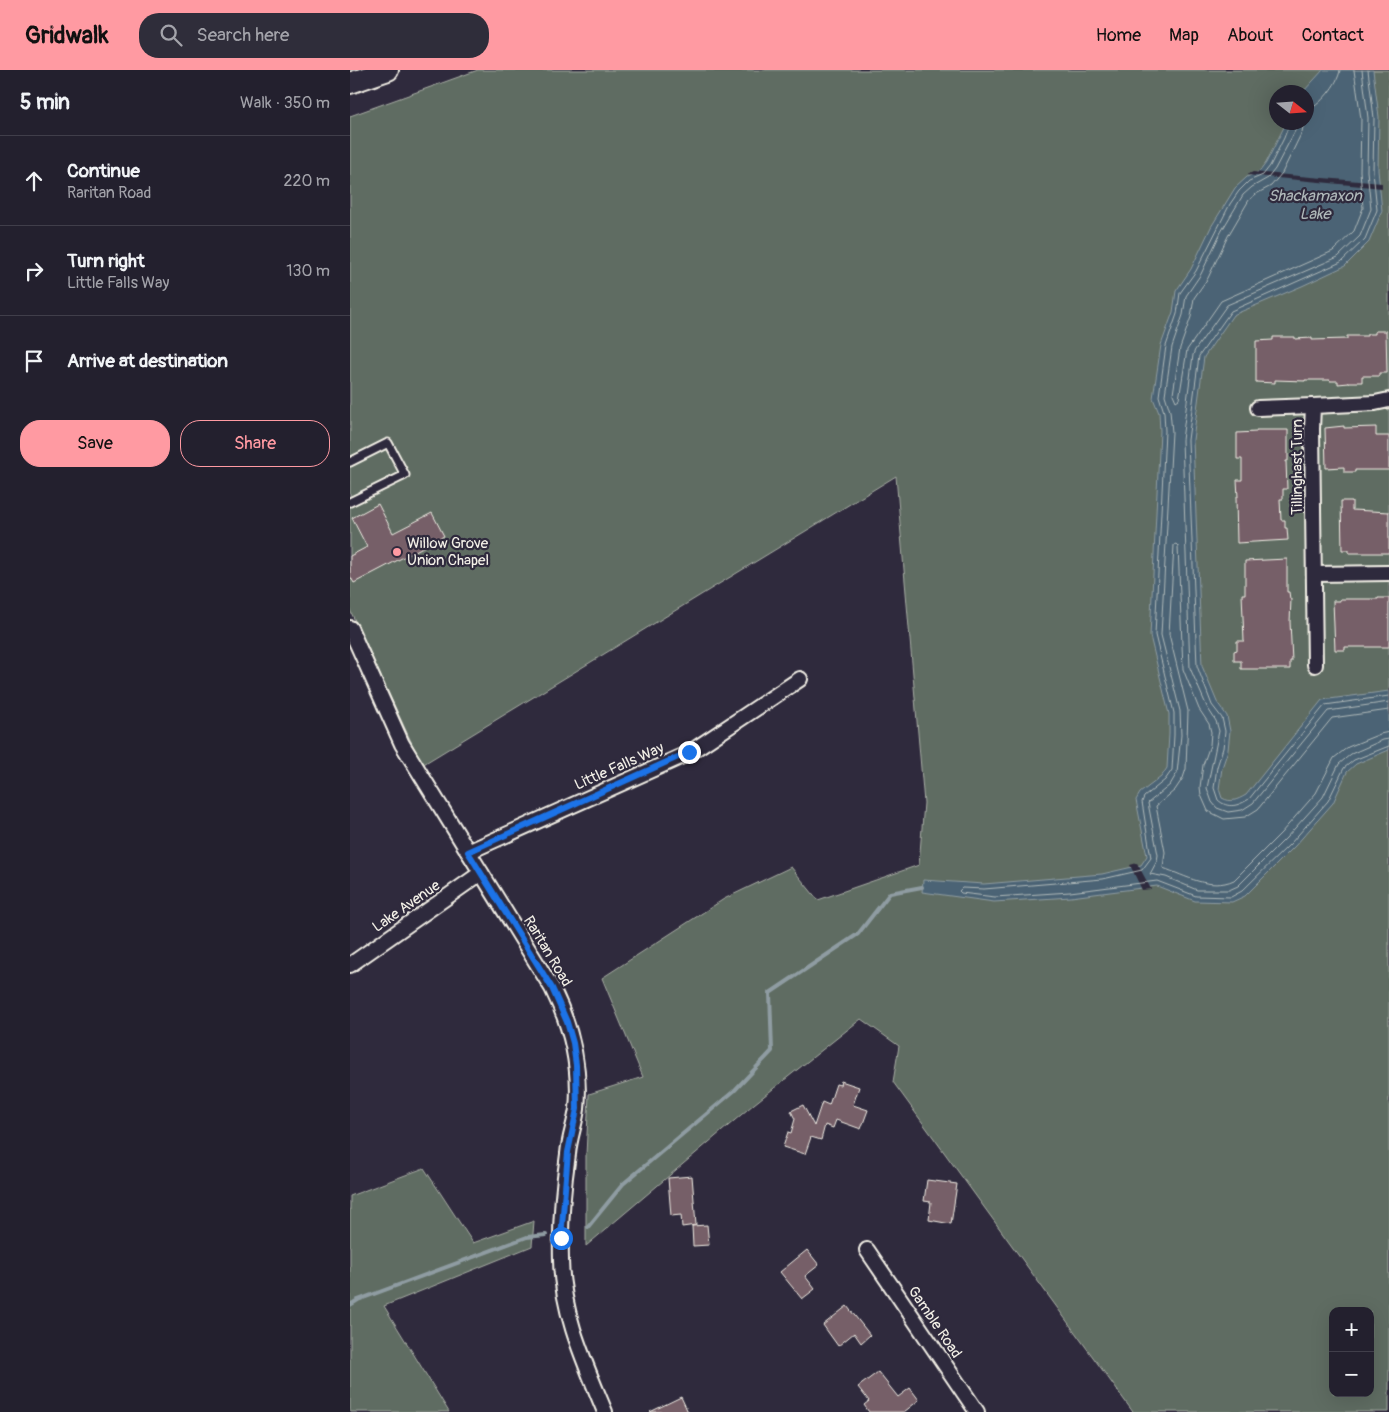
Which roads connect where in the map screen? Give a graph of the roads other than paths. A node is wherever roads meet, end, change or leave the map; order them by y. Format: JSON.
{"nodes":[{"id":1,"x":388,"y":70,"type":"edge"},
{"id":2,"x":350,"y":83,"type":"edge"},
{"id":3,"x":1389,"y":400,"type":"edge"},
{"id":4,"x":1313,"y":406,"type":"junction"},
{"id":5,"x":1258,"y":408,"type":"dead end"},
{"id":6,"x":350,"y":462,"type":"edge"},
{"id":7,"x":350,"y":502,"type":"edge"},
{"id":8,"x":1389,"y":573,"type":"edge"},
{"id":9,"x":1315,"y":574,"type":"junction"},
{"id":10,"x":350,"y":628,"type":"edge"},
{"id":11,"x":1315,"y":665,"type":"dead end"},
{"id":12,"x":800,"y":679,"type":"dead end"},
{"id":13,"x":468,"y":852,"type":"junction"},
{"id":14,"x":482,"y":874,"type":"junction"},
{"id":15,"x":350,"y":965,"type":"edge"},
{"id":16,"x":867,"y":1250,"type":"dead end"},
{"id":17,"x":605,"y":1412,"type":"edge"},
{"id":18,"x":977,"y":1412,"type":"edge"}],
"edges":[{"from":1,"to":2,"type":"main road"},
{"from":3,"to":4,"type":"street","name":"Tillinghast Turn"},
{"from":4,"to":5,"type":"street"},
{"from":4,"to":9,"type":"street","name":"Tillinghast Turn"},
{"from":6,"to":7,"type":"lane"},
{"from":8,"to":9,"type":"street"},
{"from":9,"to":11,"type":"street","name":"Tillinghast Turn"},
{"from":10,"to":13,"type":"street","name":"Raritan Road"},
{"from":12,"to":13,"type":"street","name":"Little Falls Way"},
{"from":13,"to":14,"type":"street","name":"Raritan Road"},
{"from":14,"to":15,"type":"street","name":"Lake Avenue"},
{"from":14,"to":17,"type":"street","name":"Raritan Road"},
{"from":16,"to":18,"type":"street","name":"Gamble Road"}]}
